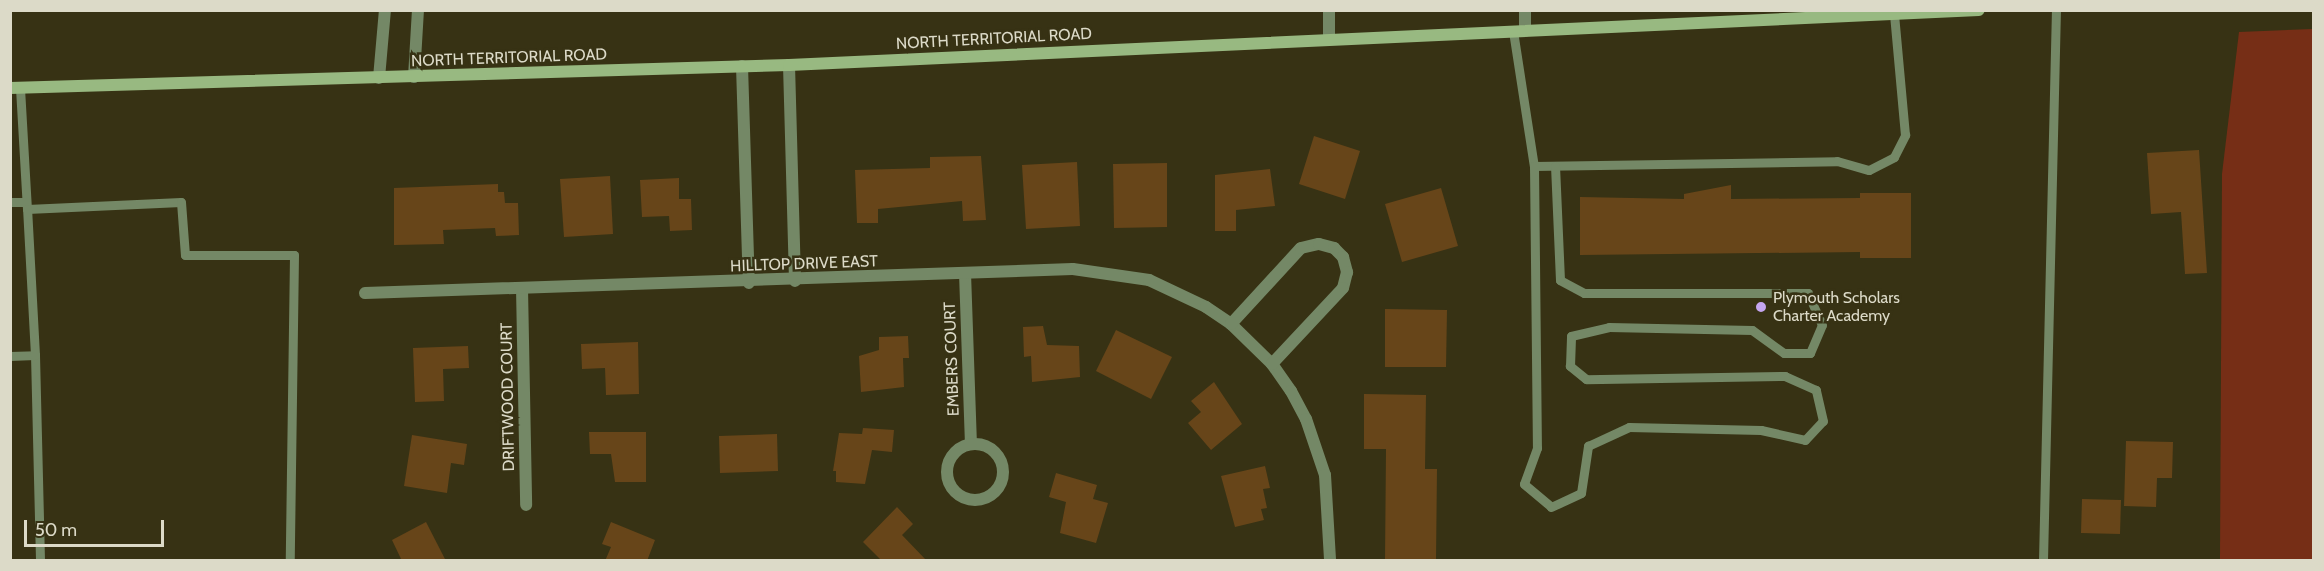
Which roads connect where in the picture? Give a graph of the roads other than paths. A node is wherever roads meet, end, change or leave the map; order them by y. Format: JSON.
{"nodes":[{"id":1,"x":385,"y":10,"type":"edge"},
{"id":2,"x":418,"y":10,"type":"edge"},
{"id":3,"x":1329,"y":10,"type":"edge"},
{"id":4,"x":1525,"y":10,"type":"edge"},
{"id":5,"x":1979,"y":10,"type":"edge"},
{"id":6,"x":2056,"y":10,"type":"edge"},
{"id":7,"x":1894,"y":13,"type":"edge"},
{"id":8,"x":1519,"y":31,"type":"junction"},
{"id":9,"x":1329,"y":39,"type":"junction"},
{"id":10,"x":789,"y":65,"type":"junction"},
{"id":11,"x":742,"y":66,"type":"junction"},
{"id":12,"x":414,"y":77,"type":"junction"},
{"id":13,"x":379,"y":78,"type":"junction"},
{"id":14,"x":15,"y":88,"type":"edge"},
{"id":15,"x":1534,"y":166,"type":"junction"},
{"id":16,"x":1555,"y":166,"type":"junction"},
{"id":17,"x":10,"y":202,"type":"edge"},
{"id":18,"x":26,"y":205,"type":"junction"},
{"id":19,"x":966,"y":273,"type":"junction"},
{"id":20,"x":795,"y":281,"type":"junction"},
{"id":21,"x":749,"y":283,"type":"junction"},
{"id":22,"x":522,"y":288,"type":"junction"},
{"id":23,"x":365,"y":293,"type":"dead end"},
{"id":24,"x":1231,"y":324,"type":"junction"},
{"id":25,"x":10,"y":356,"type":"edge"},
{"id":26,"x":36,"y":356,"type":"junction"},
{"id":27,"x":1272,"y":364,"type":"junction"},
{"id":28,"x":971,"y":443,"type":"junction"},
{"id":29,"x":526,"y":505,"type":"dead end"},
{"id":30,"x":40,"y":561,"type":"edge"},
{"id":31,"x":290,"y":561,"type":"edge"},
{"id":32,"x":1330,"y":561,"type":"edge"},
{"id":33,"x":2043,"y":561,"type":"edge"}],
"edges":[{"from":1,"to":13,"type":"street"},
{"from":2,"to":12,"type":"street"},
{"from":3,"to":9,"type":"street"},
{"from":4,"to":8,"type":"street"},
{"from":5,"to":7,"type":"main road","name":"NORTH TERRITORIAL ROAD"},
{"from":6,"to":33,"type":"lane"},
{"from":7,"to":8,"type":"main road","name":"NORTH TERRITORIAL ROAD"},
{"from":7,"to":16,"type":"lane"},
{"from":8,"to":9,"type":"main road","name":"NORTH TERRITORIAL ROAD"},
{"from":8,"to":15,"type":"lane"},
{"from":9,"to":10,"type":"main road","name":"NORTH TERRITORIAL ROAD"},
{"from":10,"to":11,"type":"main road","name":"NORTH TERRITORIAL ROAD"},
{"from":10,"to":20,"type":"street"},
{"from":11,"to":12,"type":"main road","name":"NORTH TERRITORIAL ROAD"},
{"from":11,"to":21,"type":"street"},
{"from":12,"to":13,"type":"main road","name":"NORTH TERRITORIAL ROAD"},
{"from":13,"to":14,"type":"main road","name":"NORTH TERRITORIAL ROAD"},
{"from":14,"to":18,"type":"lane"},
{"from":15,"to":16,"type":"lane"},
{"from":15,"to":16,"type":"lane"},
{"from":17,"to":18,"type":"lane"},
{"from":18,"to":26,"type":"lane"},
{"from":18,"to":31,"type":"lane"},
{"from":19,"to":20,"type":"street","name":"HILLTOP DRIVE EAST"},
{"from":19,"to":24,"type":"street","name":"HILLTOP DRIVE EAST"},
{"from":19,"to":28,"type":"street","name":"EMBERS COURT"},
{"from":20,"to":21,"type":"street","name":"HILLTOP DRIVE EAST"},
{"from":21,"to":22,"type":"street","name":"HILLTOP DRIVE EAST"},
{"from":22,"to":23,"type":"street","name":"HILLTOP DRIVE EAST"},
{"from":22,"to":29,"type":"street","name":"DRIFTWOOD COURT"},
{"from":24,"to":27,"type":"street","name":"HILLTOP DRIVE EAST"},
{"from":24,"to":27,"type":"street"},
{"from":25,"to":26,"type":"lane"},
{"from":26,"to":30,"type":"lane"},
{"from":27,"to":32,"type":"street","name":"HILLTOP DRIVE EAST"},
{"from":28,"to":28,"type":"street"}]}
